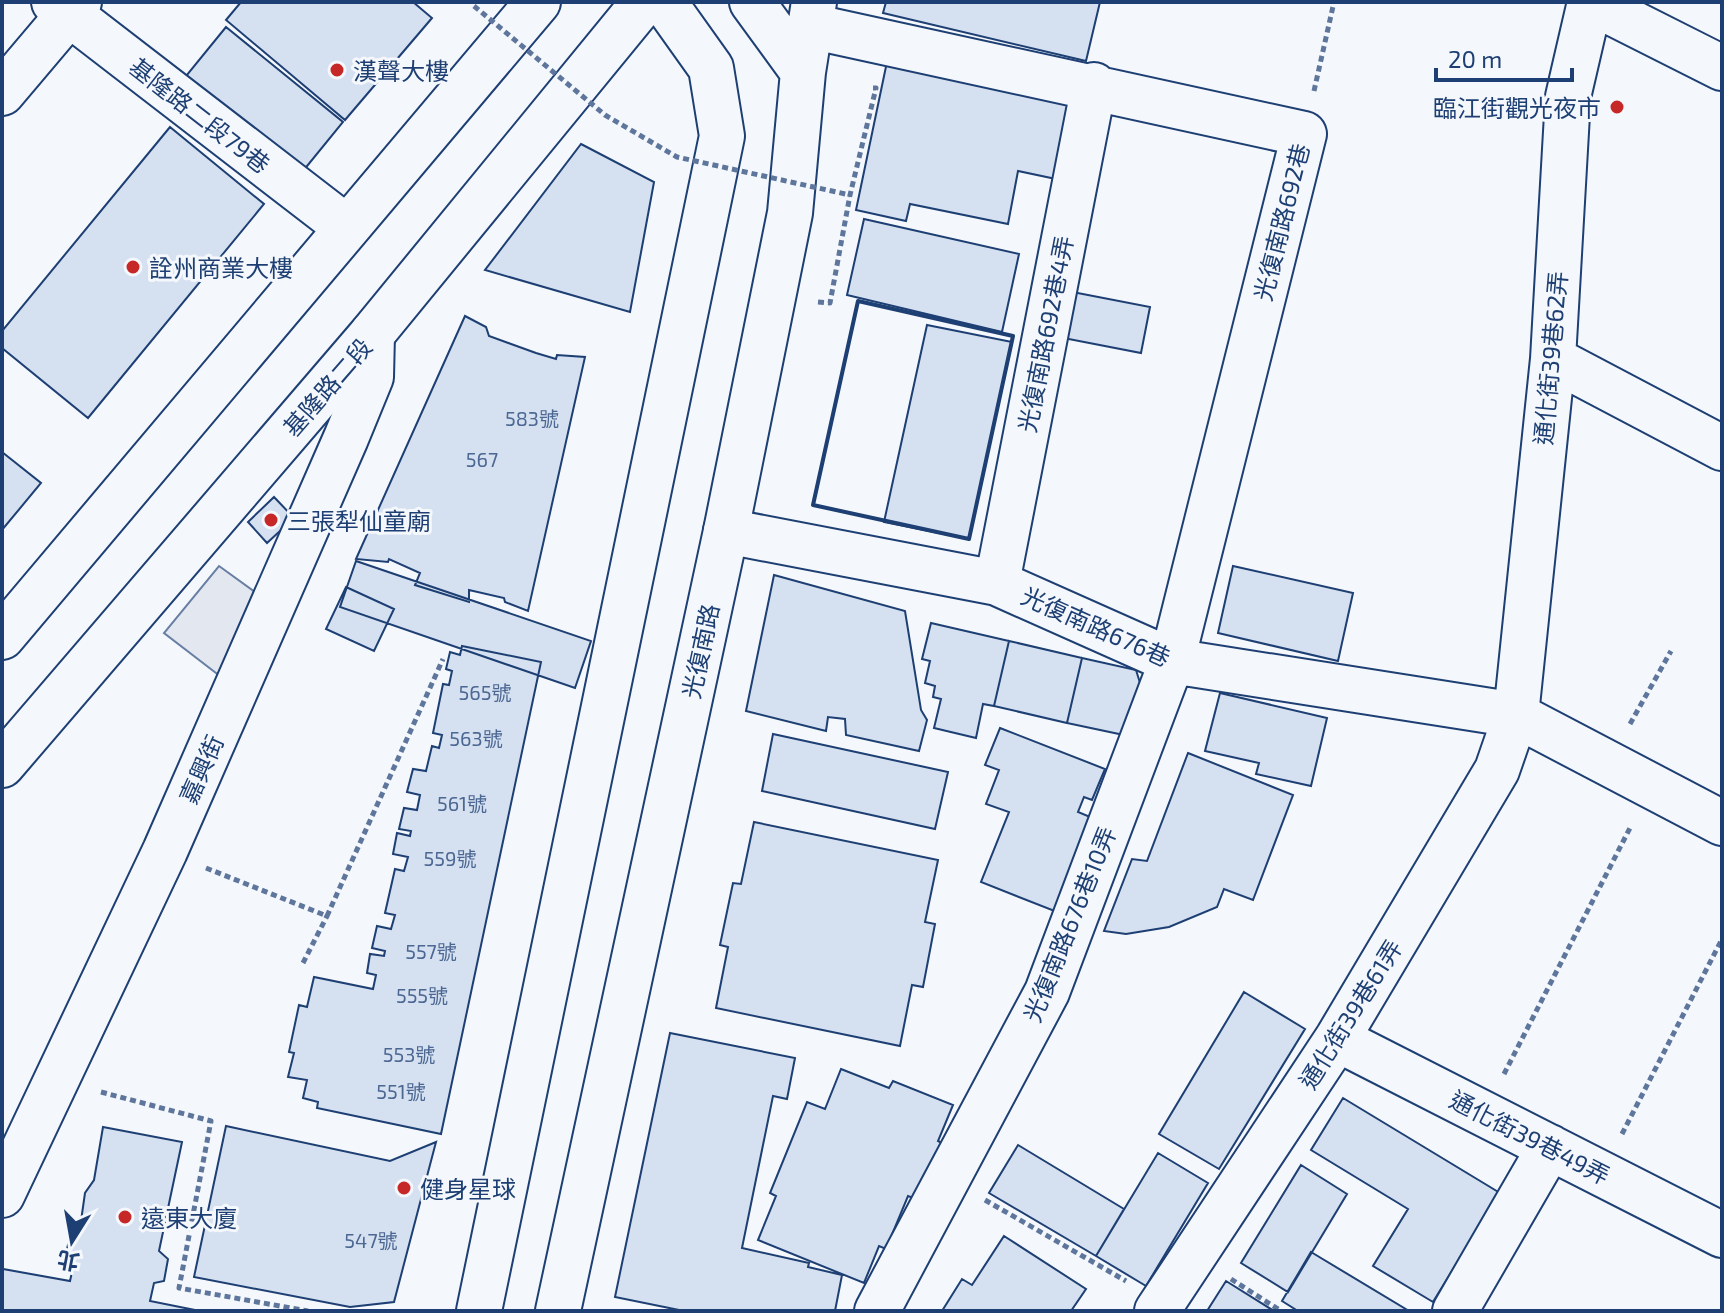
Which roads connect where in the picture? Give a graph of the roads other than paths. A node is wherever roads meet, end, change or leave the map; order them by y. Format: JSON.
{"nodes":[{"id":1,"x":538,"y":2,"type":"edge"},
{"id":2,"x":644,"y":2,"type":"edge"},
{"id":3,"x":664,"y":2,"type":"edge"},
{"id":4,"x":752,"y":2,"type":"edge"},
{"id":5,"x":1591,"y":2,"type":"edge"},
{"id":6,"x":68,"y":6,"type":"edge"},
{"id":7,"x":812,"y":14,"type":"edge"},
{"id":8,"x":1722,"y":68,"type":"edge"},
{"id":9,"x":803,"y":72,"type":"junction"},
{"id":10,"x":1094,"y":85,"type":"junction"},
{"id":11,"x":2,"y":93,"type":"edge"},
{"id":12,"x":346,"y":227,"type":"junction"},
{"id":13,"x":372,"y":334,"type":"junction"},
{"id":14,"x":1553,"y":359,"type":"junction"},
{"id":15,"x":1722,"y":448,"type":"edge"},
{"id":16,"x":726,"y":531,"type":"junction"},
{"id":17,"x":997,"y":583,"type":"junction"},
{"id":18,"x":2,"y":637,"type":"edge"},
{"id":19,"x":1172,"y":661,"type":"junction"},
{"id":20,"x":1516,"y":715,"type":"junction"},
{"id":21,"x":2,"y":765,"type":"edge"},
{"id":22,"x":1722,"y":823,"type":"edge"},
{"id":23,"x":1337,"y":1039,"type":"junction"},
{"id":24,"x":1550,"y":1147,"type":"junction"},
{"id":25,"x":2,"y":1195,"type":"edge"},
{"id":26,"x":1722,"y":1235,"type":"edge"},
{"id":27,"x":1160,"y":1306,"type":"edge"},
{"id":28,"x":479,"y":1311,"type":"edge"},
{"id":29,"x":558,"y":1311,"type":"edge"},
{"id":30,"x":877,"y":1311,"type":"edge"},
{"id":31,"x":1455,"y":1311,"type":"edge"}],
"edges":[{"from":1,"to":12,"type":"main road"},
{"from":2,"to":13,"type":"main road","name":"基隆路二段"},
{"from":3,"to":28,"type":"main road"},
{"from":4,"to":9,"type":"main road"},
{"from":5,"to":8,"type":"main road"},
{"from":5,"to":14,"type":"main road","name":"通化街39巷62弄"},
{"from":6,"to":11,"type":"main road"},
{"from":6,"to":12,"type":"main road","name":"基隆路二段79巷"},
{"from":7,"to":9,"type":"main road","name":"光復南路"},
{"from":7,"to":10,"type":"main road","name":"光復南路692巷"},
{"from":9,"to":16,"type":"main road","name":"光復南路"},
{"from":10,"to":17,"type":"main road","name":"光復南路692巷4弄"},
{"from":10,"to":19,"type":"main road","name":"光復南路692巷"},
{"from":12,"to":18,"type":"main road"},
{"from":13,"to":21,"type":"main road","name":"基隆路二段"},
{"from":13,"to":25,"type":"main road","name":"嘉興街"},
{"from":14,"to":15,"type":"main road"},
{"from":14,"to":20,"type":"main road","name":"通化街39巷62弄"},
{"from":16,"to":17,"type":"main road","name":"光復南路676巷"},
{"from":16,"to":29,"type":"main road","name":"光復南路"},
{"from":17,"to":19,"type":"main road","name":"光復南路676巷"},
{"from":19,"to":20,"type":"main road","name":"光復南路676巷"},
{"from":19,"to":30,"type":"main road","name":"光復南路676巷10弄"},
{"from":20,"to":22,"type":"main road","name":"光復南路676巷"},
{"from":20,"to":23,"type":"main road","name":"通化街39巷61弄"},
{"from":23,"to":24,"type":"main road","name":"通化街39巷49弄"},
{"from":23,"to":27,"type":"main road","name":"通化街39巷61弄"},
{"from":24,"to":26,"type":"main road","name":"通化街39巷49弄"},
{"from":24,"to":31,"type":"main road"}]}
